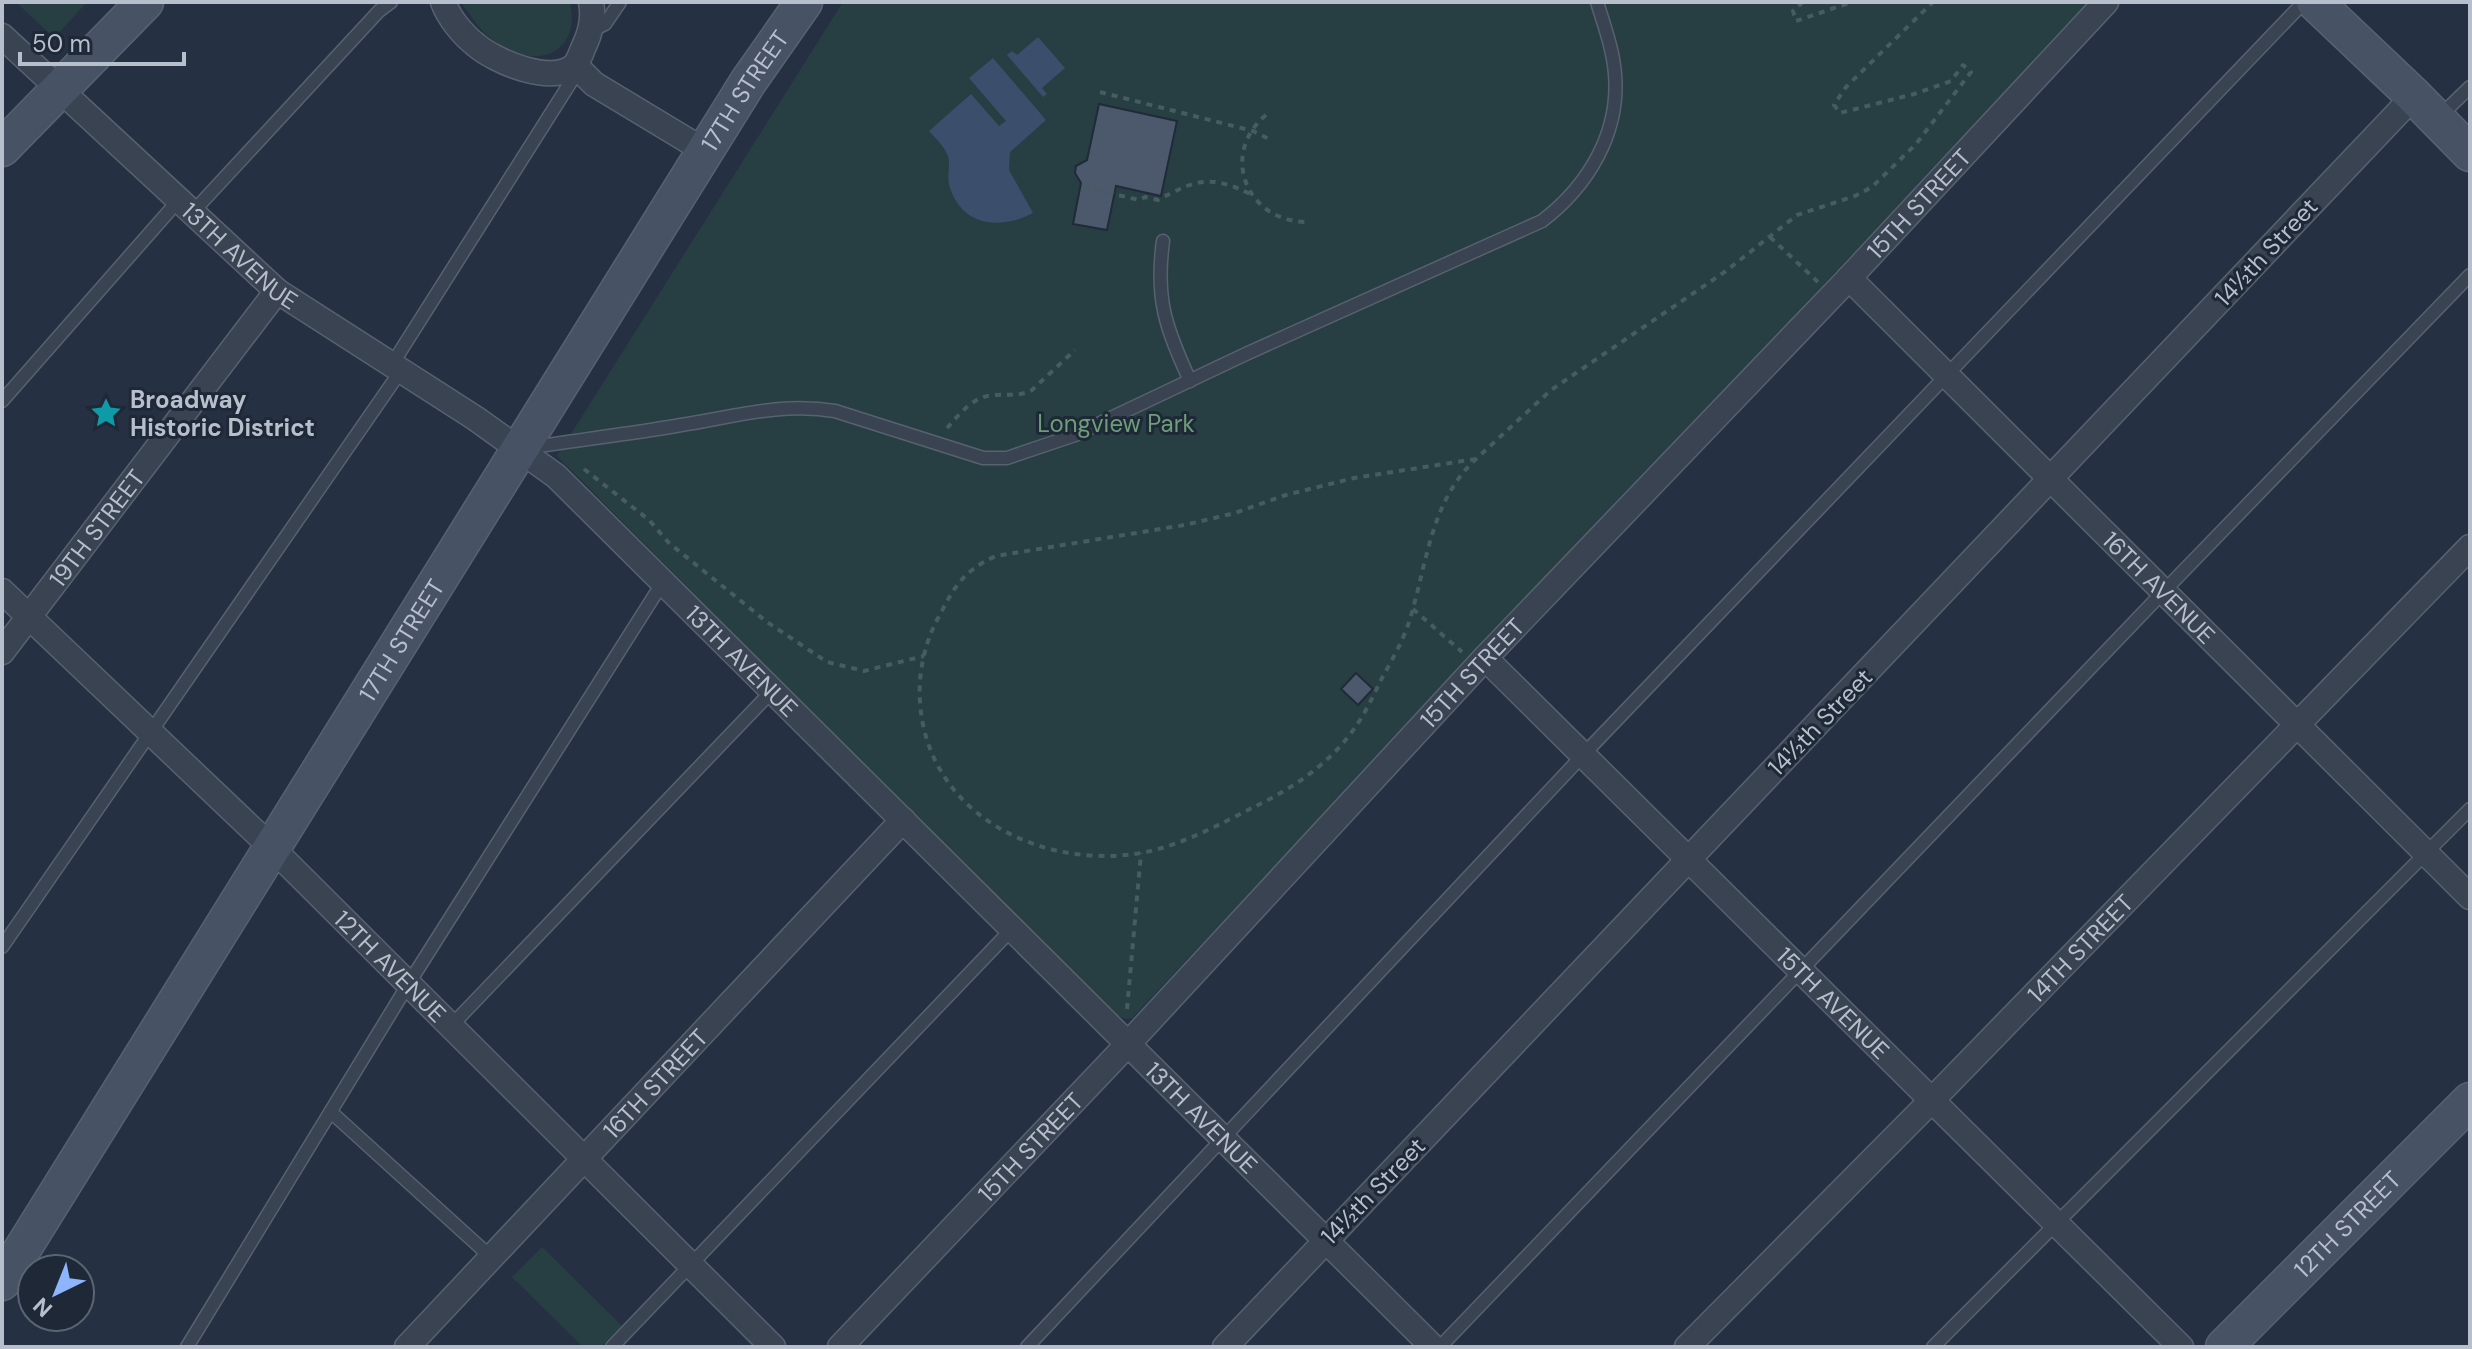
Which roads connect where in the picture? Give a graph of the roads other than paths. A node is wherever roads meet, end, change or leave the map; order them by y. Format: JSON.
{"nodes":[{"id":1,"x":145,"y":2,"type":"edge"},
{"id":2,"x":391,"y":2,"type":"edge"},
{"id":3,"x":443,"y":2,"type":"edge"},
{"id":4,"x":591,"y":2,"type":"edge"},
{"id":5,"x":620,"y":2,"type":"edge"},
{"id":6,"x":804,"y":2,"type":"edge"},
{"id":7,"x":1597,"y":2,"type":"edge"},
{"id":8,"x":2106,"y":2,"type":"edge"},
{"id":9,"x":2304,"y":2,"type":"edge"},
{"id":10,"x":2315,"y":2,"type":"edge"},
{"id":11,"x":591,"y":31,"type":"junction"},
{"id":12,"x":2,"y":36,"type":"edge"},
{"id":13,"x":577,"y":67,"type":"junction"},
{"id":14,"x":2470,"y":87,"type":"edge"},
{"id":15,"x":60,"y":90,"type":"junction"},
{"id":16,"x":2426,"y":107,"type":"junction"},
{"id":17,"x":2,"y":148,"type":"edge"},
{"id":18,"x":705,"y":151,"type":"junction"},
{"id":19,"x":2470,"y":153,"type":"edge"},
{"id":20,"x":184,"y":207,"type":"junction"},
{"id":21,"x":1163,"y":241,"type":"dead end"},
{"id":22,"x":2470,"y":275,"type":"edge"},
{"id":23,"x":1849,"y":278,"type":"junction"},
{"id":24,"x":277,"y":291,"type":"junction"},
{"id":25,"x":395,"y":369,"type":"junction"},
{"id":26,"x":1947,"y":375,"type":"junction"},
{"id":27,"x":1190,"y":381,"type":"junction"},
{"id":28,"x":2,"y":401,"type":"edge"},
{"id":29,"x":535,"y":446,"type":"junction"},
{"id":30,"x":2053,"y":478,"type":"junction"},
{"id":31,"x":2470,"y":547,"type":"edge"},
{"id":32,"x":663,"y":582,"type":"junction"},
{"id":33,"x":2165,"y":590,"type":"junction"},
{"id":34,"x":2,"y":591,"type":"edge"},
{"id":35,"x":29,"y":616,"type":"junction"},
{"id":36,"x":2,"y":652,"type":"edge"},
{"id":37,"x":1481,"y":662,"type":"junction"},
{"id":38,"x":773,"y":690,"type":"junction"},
{"id":39,"x":2299,"y":724,"type":"junction"},
{"id":40,"x":151,"y":732,"type":"junction"},
{"id":41,"x":1584,"y":754,"type":"junction"},
{"id":42,"x":2470,"y":809,"type":"edge"},
{"id":43,"x":903,"y":820,"type":"junction"},
{"id":44,"x":271,"y":847,"type":"junction"},
{"id":45,"x":2425,"y":853,"type":"junction"},
{"id":46,"x":1688,"y":859,"type":"junction"},
{"id":47,"x":2470,"y":897,"type":"edge"},
{"id":48,"x":1012,"y":929,"type":"junction"},
{"id":49,"x":2,"y":947,"type":"edge"},
{"id":50,"x":1801,"y":970,"type":"junction"},
{"id":51,"x":409,"y":983,"type":"junction"},
{"id":52,"x":452,"y":1025,"type":"junction"},
{"id":53,"x":1128,"y":1044,"type":"junction"},
{"id":54,"x":1932,"y":1100,"type":"junction"},
{"id":55,"x":2470,"y":1101,"type":"edge"},
{"id":56,"x":331,"y":1112,"type":"junction"},
{"id":57,"x":1223,"y":1140,"type":"junction"},
{"id":58,"x":584,"y":1157,"type":"junction"},
{"id":59,"x":2055,"y":1224,"type":"junction"},
{"id":60,"x":1325,"y":1241,"type":"junction"},
{"id":61,"x":492,"y":1258,"type":"junction"},
{"id":62,"x":690,"y":1264,"type":"junction"},
{"id":63,"x":2,"y":1282,"type":"edge"},
{"id":64,"x":187,"y":1347,"type":"edge"},
{"id":65,"x":407,"y":1347,"type":"edge"},
{"id":66,"x":612,"y":1347,"type":"edge"},
{"id":67,"x":773,"y":1347,"type":"edge"},
{"id":68,"x":840,"y":1347,"type":"edge"},
{"id":69,"x":1027,"y":1347,"type":"edge"},
{"id":70,"x":1225,"y":1347,"type":"edge"},
{"id":71,"x":1433,"y":1347,"type":"edge"},
{"id":72,"x":1440,"y":1347,"type":"edge"},
{"id":73,"x":1687,"y":1347,"type":"edge"},
{"id":74,"x":1933,"y":1347,"type":"edge"},
{"id":75,"x":2181,"y":1347,"type":"edge"},
{"id":76,"x":2224,"y":1347,"type":"edge"}],
"edges":[{"from":1,"to":15,"type":"street"},
{"from":2,"to":20,"type":"lane"},
{"from":3,"to":13,"type":"street"},
{"from":4,"to":11,"type":"street"},
{"from":5,"to":11,"type":"lane"},
{"from":6,"to":18,"type":"street","name":"17TH STREET"},
{"from":7,"to":27,"type":"lane"},
{"from":8,"to":23,"type":"street","name":"15TH STREET"},
{"from":9,"to":26,"type":"lane"},
{"from":10,"to":16,"type":"street"},
{"from":11,"to":13,"type":"street"},
{"from":12,"to":15,"type":"street","name":"13TH AVENUE"},
{"from":13,"to":18,"type":"street"},
{"from":13,"to":25,"type":"lane"},
{"from":14,"to":16,"type":"lane"},
{"from":15,"to":17,"type":"street"},
{"from":15,"to":20,"type":"street","name":"13TH AVENUE"},
{"from":16,"to":19,"type":"street"},
{"from":16,"to":30,"type":"street","name":"14½th Street"},
{"from":18,"to":29,"type":"street","name":"17TH STREET"},
{"from":20,"to":24,"type":"street","name":"13TH AVENUE"},
{"from":20,"to":28,"type":"lane"},
{"from":21,"to":27,"type":"lane"},
{"from":22,"to":33,"type":"lane"},
{"from":23,"to":26,"type":"street","name":"16TH AVENUE"},
{"from":23,"to":37,"type":"street","name":"15TH STREET"},
{"from":24,"to":25,"type":"street","name":"13TH AVENUE"},
{"from":24,"to":35,"type":"street","name":"19TH STREET"},
{"from":25,"to":29,"type":"street","name":"13TH AVENUE"},
{"from":25,"to":40,"type":"lane"},
{"from":26,"to":30,"type":"street","name":"16TH AVENUE"},
{"from":26,"to":41,"type":"lane"},
{"from":27,"to":29,"type":"lane"},
{"from":29,"to":32,"type":"street","name":"13TH AVENUE"},
{"from":29,"to":44,"type":"street","name":"17TH STREET"},
{"from":30,"to":33,"type":"street","name":"16TH AVENUE"},
{"from":30,"to":46,"type":"street","name":"14½th Street"},
{"from":31,"to":39,"type":"street","name":"14TH STREET"},
{"from":32,"to":38,"type":"street","name":"13TH AVENUE"},
{"from":32,"to":51,"type":"lane"},
{"from":33,"to":39,"type":"street","name":"16TH AVENUE"},
{"from":33,"to":50,"type":"lane"},
{"from":34,"to":35,"type":"street","name":"12TH AVENUE"},
{"from":35,"to":36,"type":"street","name":"19TH STREET"},
{"from":35,"to":40,"type":"street","name":"12TH AVENUE"},
{"from":37,"to":41,"type":"street","name":"15TH AVENUE"},
{"from":37,"to":53,"type":"street","name":"15TH STREET"},
{"from":38,"to":43,"type":"street","name":"13TH AVENUE"},
{"from":38,"to":52,"type":"lane"},
{"from":39,"to":45,"type":"street","name":"16TH AVENUE"},
{"from":39,"to":54,"type":"street","name":"14TH STREET"},
{"from":40,"to":44,"type":"street","name":"12TH AVENUE"},
{"from":40,"to":49,"type":"lane"},
{"from":41,"to":46,"type":"street","name":"15TH AVENUE"},
{"from":41,"to":57,"type":"lane"},
{"from":42,"to":45,"type":"lane"},
{"from":43,"to":48,"type":"street","name":"13TH AVENUE"},
{"from":43,"to":58,"type":"street","name":"16TH STREET"},
{"from":44,"to":51,"type":"street","name":"12TH AVENUE"},
{"from":44,"to":63,"type":"street","name":"17TH STREET"},
{"from":45,"to":47,"type":"street","name":"16TH AVENUE"},
{"from":45,"to":59,"type":"lane"},
{"from":46,"to":50,"type":"street","name":"15TH AVENUE"},
{"from":46,"to":60,"type":"street","name":"14½th Street"},
{"from":48,"to":53,"type":"street","name":"13TH AVENUE"},
{"from":48,"to":62,"type":"lane"},
{"from":50,"to":54,"type":"street","name":"15TH AVENUE"},
{"from":50,"to":72,"type":"lane"},
{"from":51,"to":52,"type":"street","name":"12TH AVENUE"},
{"from":51,"to":56,"type":"lane"},
{"from":52,"to":58,"type":"street","name":"12TH AVENUE"},
{"from":53,"to":57,"type":"street","name":"13TH AVENUE"},
{"from":53,"to":68,"type":"street","name":"15TH STREET"},
{"from":54,"to":59,"type":"street","name":"15TH AVENUE"},
{"from":54,"to":73,"type":"street","name":"14TH STREET"},
{"from":55,"to":76,"type":"street","name":"12TH STREET"},
{"from":56,"to":61,"type":"lane"},
{"from":56,"to":64,"type":"lane"},
{"from":57,"to":60,"type":"street","name":"13TH AVENUE"},
{"from":57,"to":69,"type":"lane"},
{"from":58,"to":61,"type":"street","name":"16TH STREET"},
{"from":58,"to":62,"type":"street","name":"12TH AVENUE"},
{"from":59,"to":74,"type":"lane"},
{"from":59,"to":75,"type":"street","name":"15TH AVENUE"},
{"from":60,"to":70,"type":"street","name":"14½th Street"},
{"from":60,"to":71,"type":"street","name":"13TH AVENUE"},
{"from":61,"to":65,"type":"street","name":"16TH STREET"},
{"from":62,"to":66,"type":"lane"},
{"from":62,"to":67,"type":"street","name":"12TH AVENUE"}]}
